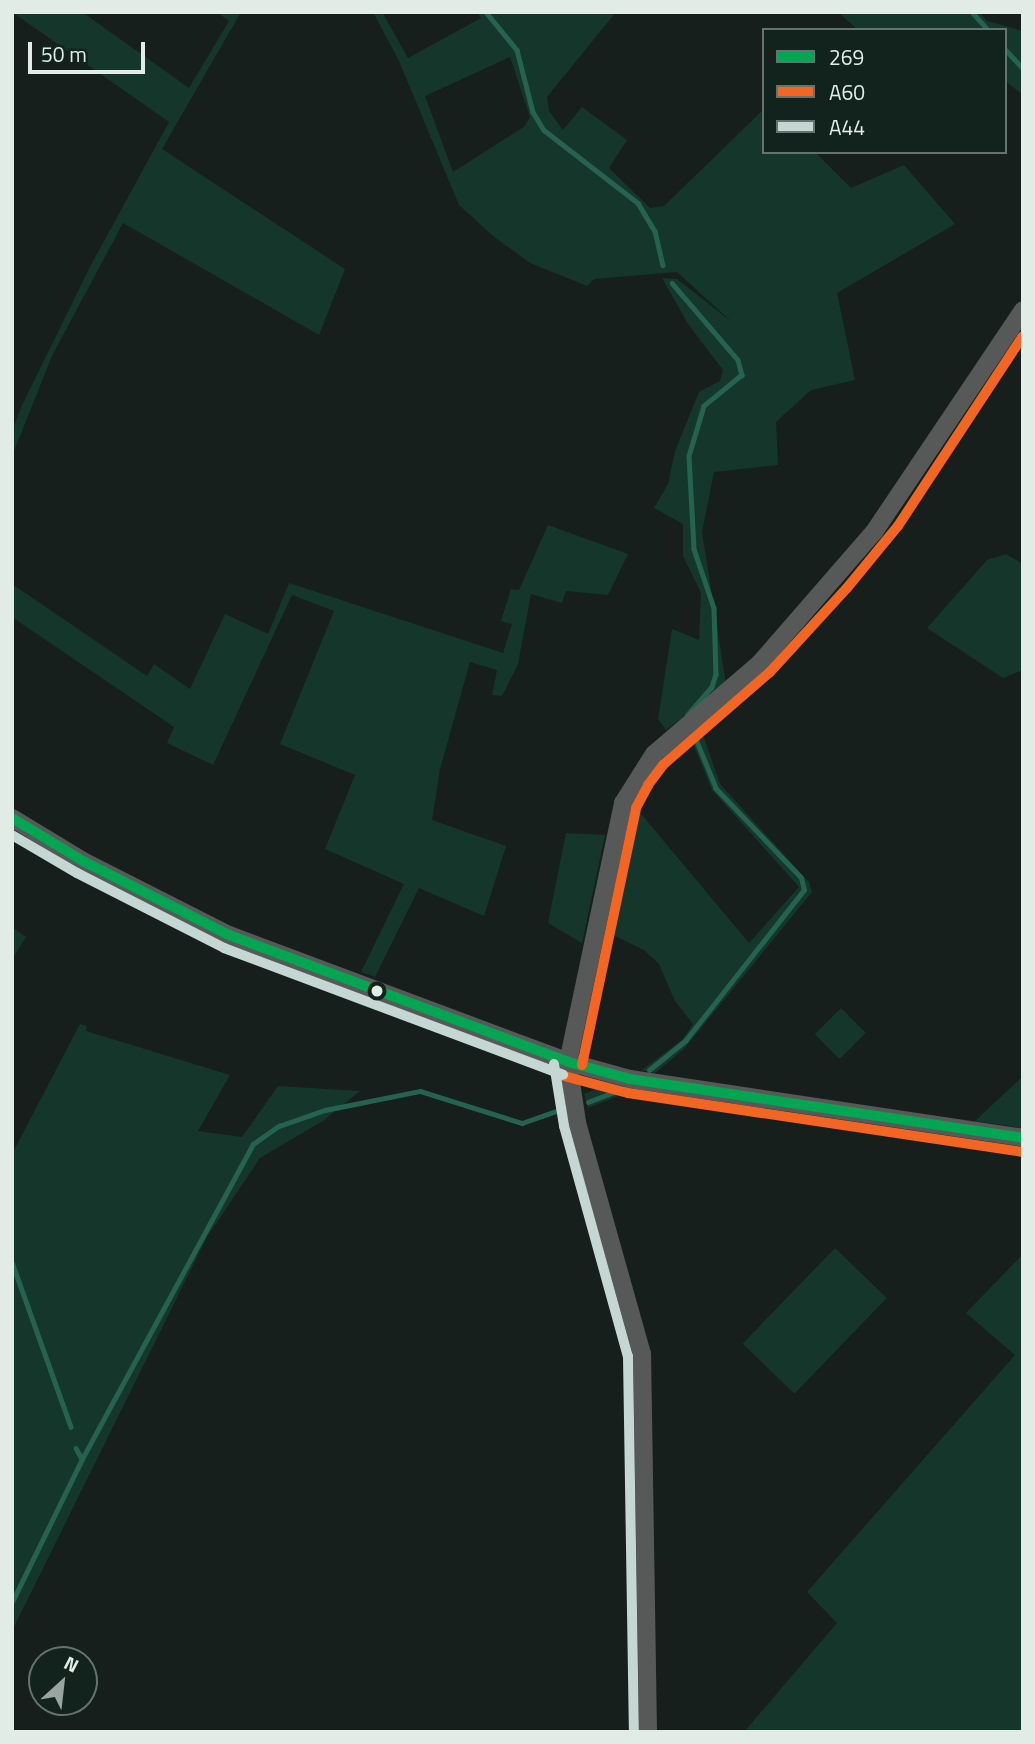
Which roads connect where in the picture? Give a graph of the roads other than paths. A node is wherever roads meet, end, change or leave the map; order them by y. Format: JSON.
{"nodes":[{"id":1,"x":1023,"y":310,"type":"edge"},
{"id":2,"x":12,"y":817,"type":"edge"},
{"id":3,"x":568,"y":1062,"type":"junction"},
{"id":4,"x":1023,"y":1138,"type":"edge"},
{"id":5,"x":648,"y":1732,"type":"edge"}],
"edges":[{"from":1,"to":3,"type":"street"},
{"from":2,"to":3,"type":"street"},
{"from":3,"to":4,"type":"street"},
{"from":3,"to":5,"type":"street"}]}
